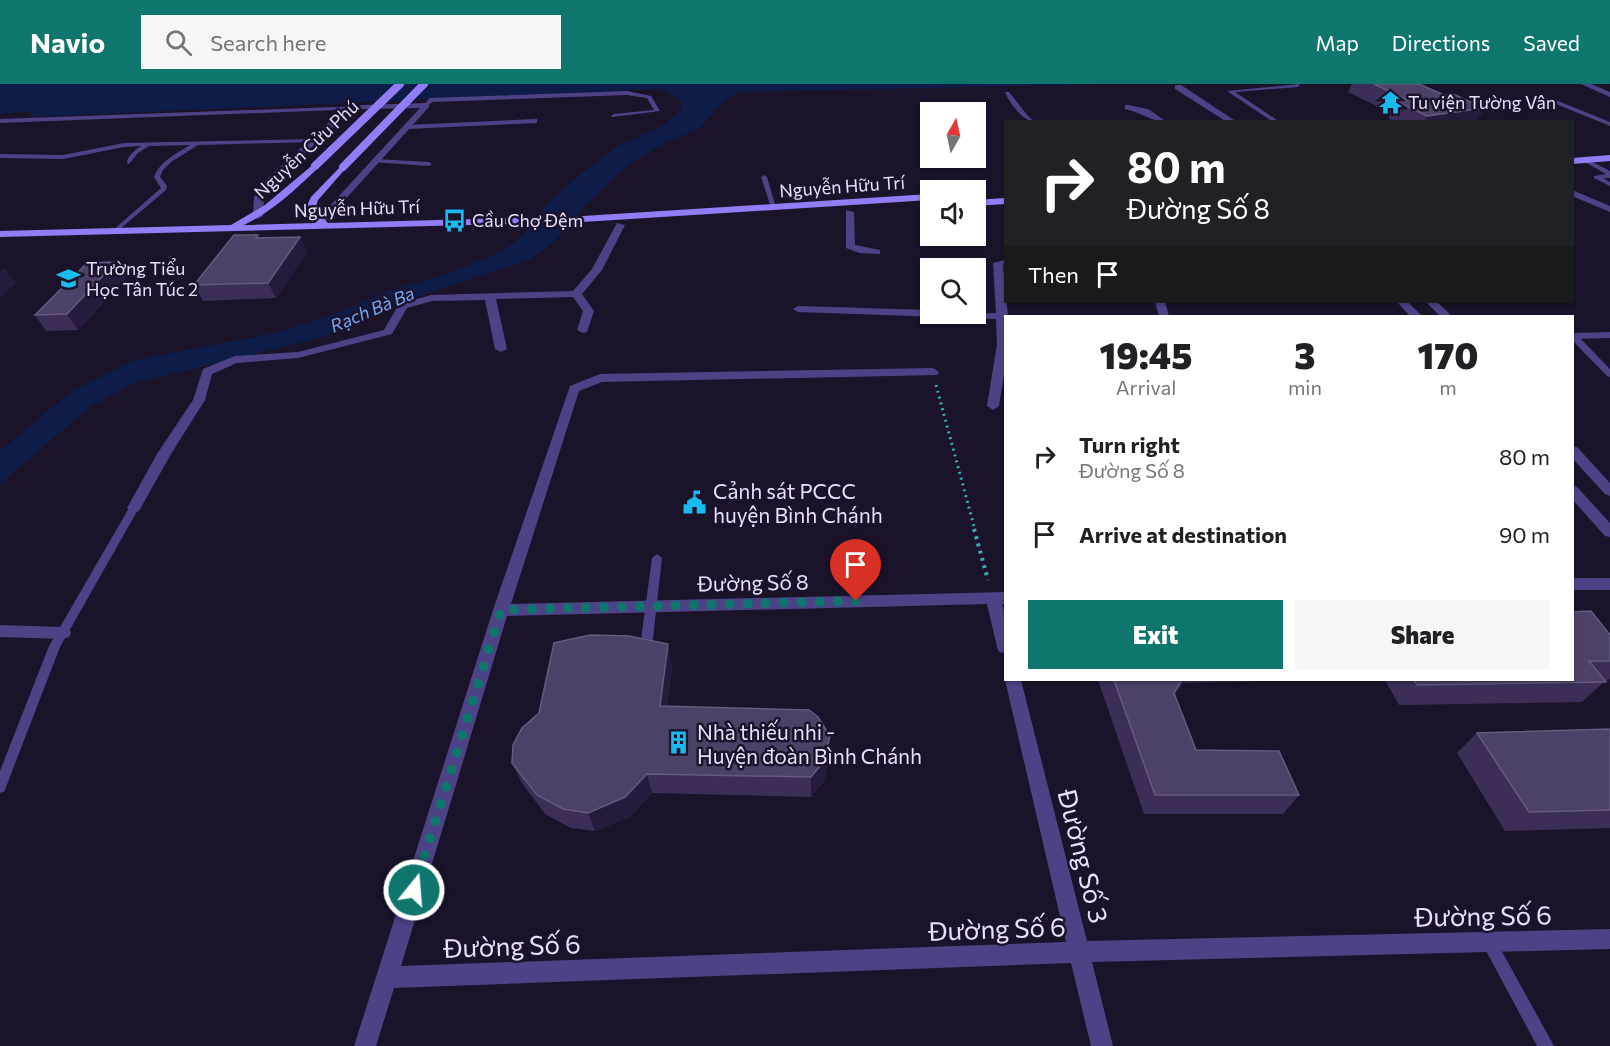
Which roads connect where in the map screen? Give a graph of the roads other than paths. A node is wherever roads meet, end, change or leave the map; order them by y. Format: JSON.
{"nodes":[{"id":1,"x":400,"y":84,"type":"edge"},
{"id":2,"x":424,"y":84,"type":"edge"},
{"id":3,"x":1585,"y":84,"type":"edge"},
{"id":4,"x":1298,"y":85,"type":"edge"},
{"id":5,"x":1178,"y":87,"type":"dead end"},
{"id":6,"x":1007,"y":93,"type":"dead end"},
{"id":7,"x":1610,"y":95,"type":"edge"},
{"id":8,"x":1553,"y":101,"type":"dead end"},
{"id":9,"x":426,"y":105,"type":"junction"},
{"id":10,"x":362,"y":107,"type":"junction"},
{"id":11,"x":1128,"y":107,"type":"dead end"},
{"id":12,"x":614,"y":116,"type":"dead end"},
{"id":13,"x":1030,"y":120,"type":"edge"},
{"id":14,"x":1160,"y":120,"type":"edge"},
{"id":15,"x":1230,"y":120,"type":"edge"},
{"id":16,"x":1275,"y":120,"type":"edge"},
{"id":17,"x":0,"y":121,"type":"edge"},
{"id":18,"x":534,"y":121,"type":"dead end"},
{"id":19,"x":1610,"y":124,"type":"edge"},
{"id":20,"x":407,"y":127,"type":"junction"},
{"id":21,"x":314,"y":141,"type":"junction"},
{"id":22,"x":196,"y":144,"type":"junction"},
{"id":23,"x":146,"y":146,"type":"junction"},
{"id":24,"x":1610,"y":150,"type":"edge"},
{"id":25,"x":1574,"y":153,"type":"edge"},
{"id":26,"x":0,"y":156,"type":"edge"},
{"id":27,"x":1610,"y":158,"type":"edge"},
{"id":28,"x":1585,"y":160,"type":"junction"},
{"id":29,"x":129,"y":162,"type":"dead end"},
{"id":30,"x":375,"y":162,"type":"junction"},
{"id":31,"x":1574,"y":162,"type":"edge"},
{"id":32,"x":429,"y":164,"type":"dead end"},
{"id":33,"x":1610,"y":175,"type":"edge"},
{"id":34,"x":764,"y":177,"type":"dead end"},
{"id":35,"x":1610,"y":184,"type":"edge"},
{"id":36,"x":1004,"y":192,"type":"edge"},
{"id":37,"x":1574,"y":194,"type":"edge"},
{"id":38,"x":986,"y":197,"type":"edge"},
{"id":39,"x":920,"y":198,"type":"edge"},
{"id":40,"x":986,"y":200,"type":"edge"},
{"id":41,"x":1004,"y":201,"type":"edge"},
{"id":42,"x":774,"y":207,"type":"junction"},
{"id":43,"x":920,"y":207,"type":"edge"},
{"id":44,"x":1610,"y":209,"type":"edge"},
{"id":45,"x":849,"y":212,"type":"junction"},
{"id":46,"x":258,"y":216,"type":"junction"},
{"id":47,"x":581,"y":223,"type":"junction"},
{"id":48,"x":323,"y":224,"type":"junction"},
{"id":49,"x":512,"y":225,"type":"junction"},
{"id":50,"x":620,"y":225,"type":"junction"},
{"id":51,"x":228,"y":228,"type":"junction"},
{"id":52,"x":114,"y":232,"type":"junction"},
{"id":53,"x":0,"y":234,"type":"edge"},
{"id":54,"x":0,"y":243,"type":"edge"},
{"id":55,"x":876,"y":252,"type":"dead end"},
{"id":56,"x":1004,"y":263,"type":"edge"},
{"id":57,"x":576,"y":294,"type":"junction"},
{"id":58,"x":490,"y":297,"type":"junction"},
{"id":59,"x":1403,"y":303,"type":"edge"},
{"id":60,"x":1432,"y":303,"type":"edge"},
{"id":61,"x":798,"y":309,"type":"dead end"},
{"id":62,"x":920,"y":313,"type":"edge"},
{"id":63,"x":986,"y":315,"type":"edge"},
{"id":64,"x":1415,"y":315,"type":"edge"},
{"id":65,"x":1445,"y":315,"type":"edge"},
{"id":66,"x":1002,"y":316,"type":"junction"},
{"id":67,"x":584,"y":330,"type":"dead end"},
{"id":68,"x":1610,"y":335,"type":"edge"},
{"id":69,"x":1574,"y":336,"type":"edge"},
{"id":70,"x":1574,"y":337,"type":"edge"},
{"id":71,"x":501,"y":349,"type":"dead end"},
{"id":72,"x":933,"y":372,"type":"road end"},
{"id":73,"x":1610,"y":374,"type":"edge"},
{"id":74,"x":993,"y":406,"type":"dead end"},
{"id":75,"x":1574,"y":452,"type":"edge"},
{"id":76,"x":1610,"y":490,"type":"edge"},
{"id":77,"x":1574,"y":492,"type":"edge"},
{"id":78,"x":134,"y":508,"type":"joint"},
{"id":79,"x":1610,"y":532,"type":"edge"},
{"id":80,"x":657,"y":558,"type":"dead end"},
{"id":81,"x":1574,"y":584,"type":"edge"},
{"id":82,"x":1610,"y":584,"type":"edge"},
{"id":83,"x":999,"y":598,"type":"edge"},
{"id":84,"x":650,"y":606,"type":"junction"},
{"id":85,"x":501,"y":610,"type":"junction"},
{"id":86,"x":0,"y":632,"type":"edge"},
{"id":87,"x":63,"y":633,"type":"junction"},
{"id":88,"x":1004,"y":639,"type":"edge"},
{"id":89,"x":646,"y":648,"type":"edge"},
{"id":90,"x":1013,"y":681,"type":"edge"},
{"id":91,"x":0,"y":786,"type":"edge"},
{"id":92,"x":1610,"y":939,"type":"edge"},
{"id":93,"x":1489,"y":942,"type":"junction"},
{"id":94,"x":1079,"y":952,"type":"junction"},
{"id":95,"x":387,"y":977,"type":"junction"},
{"id":96,"x":365,"y":1046,"type":"edge"},
{"id":97,"x":1102,"y":1046,"type":"edge"},
{"id":98,"x":1546,"y":1046,"type":"edge"}],
"edges":[{"from":1,"to":46,"type":"main road","name":"Nguyễn Cửu Phú","bridge":true},
{"from":2,"to":48,"type":"main road","name":"Nguyễn Cửu Phú","bridge":true},
{"from":3,"to":7,"type":"street"},
{"from":4,"to":16,"type":"lane"},
{"from":5,"to":15,"type":"street"},
{"from":6,"to":13,"type":"lane"},
{"from":8,"to":19,"type":"lane"},
{"from":9,"to":10,"type":"street"},
{"from":9,"to":12,"type":"lane"},
{"from":9,"to":20,"type":"street"},
{"from":10,"to":17,"type":"lane"},
{"from":10,"to":21,"type":"street"},
{"from":11,"to":14,"type":"street"},
{"from":18,"to":20,"type":"street"},
{"from":20,"to":30,"type":"street"},
{"from":21,"to":22,"type":"lane"},
{"from":21,"to":46,"type":"street"},
{"from":22,"to":23,"type":"lane"},
{"from":22,"to":52,"type":"lane"},
{"from":23,"to":26,"type":"lane"},
{"from":23,"to":29,"type":"lane"},
{"from":24,"to":25,"type":"main road"},
{"from":27,"to":28,"type":"main road"},
{"from":28,"to":31,"type":"main road"},
{"from":28,"to":33,"type":"lane"},
{"from":30,"to":32,"type":"lane"},
{"from":30,"to":48,"type":"street"},
{"from":33,"to":35,"type":"lane"},
{"from":34,"to":42,"type":"lane"},
{"from":36,"to":38,"type":"main road"},
{"from":37,"to":44,"type":"street"},
{"from":39,"to":42,"type":"main road","name":"Nguyễn Hữu Trí"},
{"from":40,"to":41,"type":"main road"},
{"from":42,"to":47,"type":"main road","name":"Nguyễn Hữu Trí"},
{"from":43,"to":45,"type":"main road","name":"Nguyễn Hữu Trí"},
{"from":45,"to":50,"type":"main road","name":"Nguyễn Hữu Trí"},
{"from":45,"to":55,"type":"street"},
{"from":46,"to":51,"type":"main road","name":"Nguyễn Cửu Phú"},
{"from":47,"to":49,"type":"main road","name":"Nguyễn Hữu Trí"},
{"from":47,"to":50,"type":"main road","name":"Nguyễn Hữu Trí"},
{"from":48,"to":49,"type":"main road","name":"Nguyễn Hữu Trí"},
{"from":48,"to":51,"type":"main road","name":"Nguyễn Hữu Trí"},
{"from":49,"to":54,"type":"main road","name":"Nguyễn Hữu Trí"},
{"from":50,"to":57,"type":"street"},
{"from":51,"to":52,"type":"main road","name":"Nguyễn Hữu Trí"},
{"from":52,"to":53,"type":"main road","name":"Nguyễn Hữu Trí"},
{"from":56,"to":66,"type":"street"},
{"from":57,"to":58,"type":"street"},
{"from":57,"to":67,"type":"street"},
{"from":58,"to":71,"type":"street"},
{"from":58,"to":78,"type":"street"},
{"from":59,"to":64,"type":"street"},
{"from":60,"to":65,"type":"street"},
{"from":61,"to":62,"type":"street"},
{"from":63,"to":66,"type":"street"},
{"from":66,"to":74,"type":"street"},
{"from":68,"to":69,"type":"street"},
{"from":70,"to":73,"type":"lane"},
{"from":72,"to":85,"type":"street"},
{"from":75,"to":76,"type":"street"},
{"from":77,"to":79,"type":"street"},
{"from":78,"to":87,"type":"lane"},
{"from":80,"to":84,"type":"lane"},
{"from":81,"to":82,"type":"street"},
{"from":83,"to":84,"type":"street","name":"Đường Số 8"},
{"from":83,"to":88,"type":"street"},
{"from":84,"to":85,"type":"street","name":"Đường Số 8"},
{"from":84,"to":89,"type":"lane"},
{"from":85,"to":95,"type":"street"},
{"from":86,"to":87,"type":"street"},
{"from":87,"to":91,"type":"lane"},
{"from":90,"to":94,"type":"street","name":"Đường Số 3"},
{"from":92,"to":93,"type":"street","name":"Đường Số 6"},
{"from":93,"to":94,"type":"street","name":"Đường Số 6"},
{"from":93,"to":98,"type":"lane"},
{"from":94,"to":95,"type":"street","name":"Đường Số 6"},
{"from":94,"to":97,"type":"street","name":"Đường Số 3"},
{"from":95,"to":96,"type":"street"}]}
